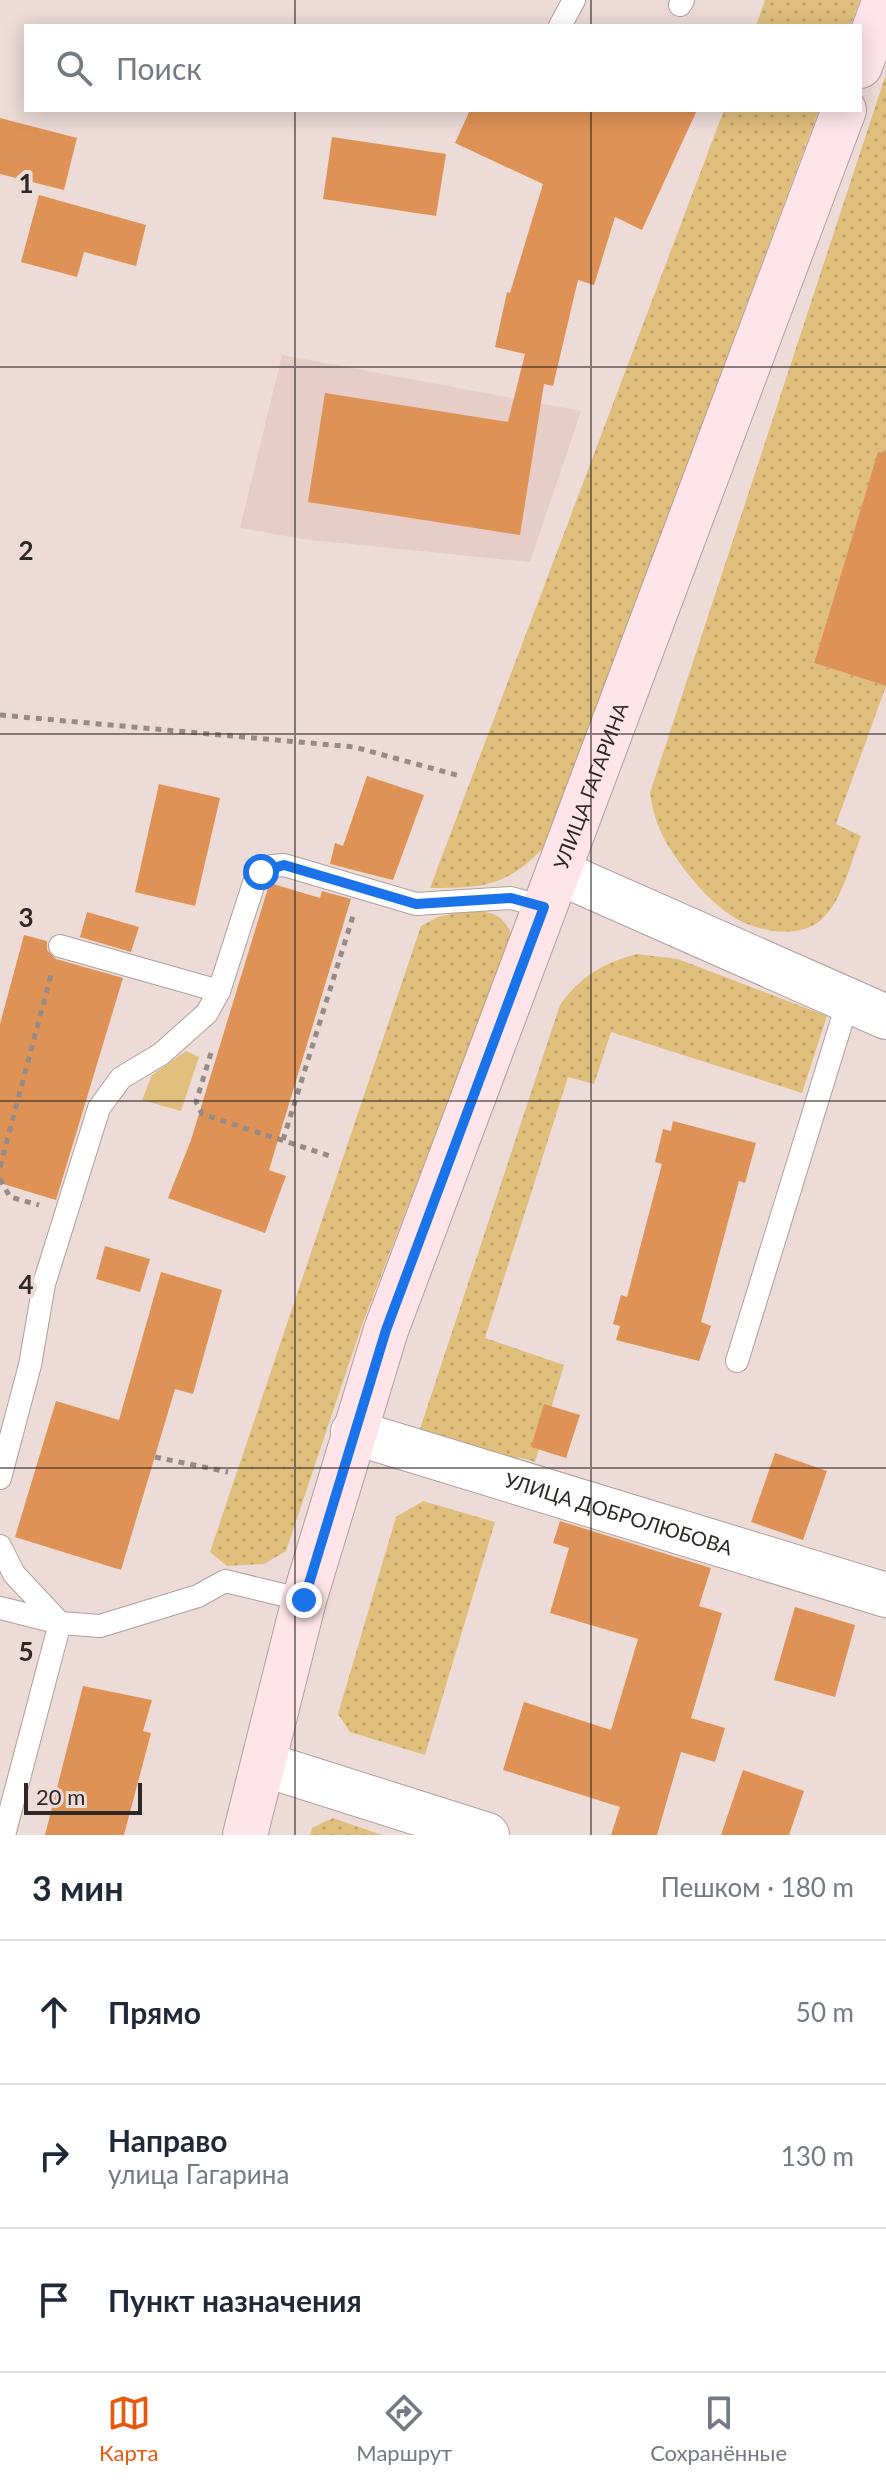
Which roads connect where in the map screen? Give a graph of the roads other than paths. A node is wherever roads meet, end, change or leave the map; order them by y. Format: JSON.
{"nodes":[{"id":1,"x":574,"y":0,"type":"edge"},
{"id":2,"x":885,"y":0,"type":"edge"},
{"id":3,"x":561,"y":24,"type":"edge"},
{"id":4,"x":862,"y":61,"type":"edge"},
{"id":5,"x":843,"y":112,"type":"edge"},
{"id":6,"x":551,"y":890,"type":"junction"},
{"id":7,"x":60,"y":946,"type":"road end"},
{"id":8,"x":219,"y":991,"type":"junction"},
{"id":9,"x":867,"y":1009,"type":"edge"},
{"id":10,"x":737,"y":1361,"type":"dead end"},
{"id":11,"x":353,"y":1432,"type":"junction"},
{"id":12,"x":0,"y":1478,"type":"edge"},
{"id":13,"x":0,"y":1546,"type":"edge"},
{"id":14,"x":886,"y":1595,"type":"edge"},
{"id":15,"x":304,"y":1600,"type":"junction"},
{"id":16,"x":0,"y":1608,"type":"edge"},
{"id":17,"x":60,"y":1623,"type":"junction"},
{"id":18,"x":263,"y":1764,"type":"junction"},
{"id":19,"x":4,"y":1835,"type":"edge"},
{"id":20,"x":245,"y":1835,"type":"edge"},
{"id":21,"x":487,"y":1835,"type":"edge"}],
"edges":[{"from":1,"to":3,"type":"lane"},
{"from":2,"to":4,"type":"main road"},
{"from":5,"to":6,"type":"main road","name":"УЛИЦА ГАГАРИНА"},
{"from":6,"to":8,"type":"lane"},
{"from":6,"to":9,"type":"street"},
{"from":6,"to":11,"type":"main road","name":"УЛИЦА ГАГАРИНА"},
{"from":7,"to":8,"type":"lane"},
{"from":8,"to":12,"type":"lane"},
{"from":9,"to":10,"type":"lane"},
{"from":11,"to":14,"type":"street","name":"УЛИЦА ДОБРОЛЮБОВА"},
{"from":11,"to":15,"type":"main road","name":"УЛИЦА ГАГАРИНА"},
{"from":13,"to":17,"type":"lane"},
{"from":15,"to":17,"type":"lane"},
{"from":15,"to":18,"type":"main road","name":"УЛИЦА ГАГАРИНА"},
{"from":16,"to":17,"type":"lane"},
{"from":17,"to":19,"type":"lane"},
{"from":18,"to":20,"type":"main road","name":"УЛИЦА ГАГАРИНА"},
{"from":18,"to":21,"type":"street"}]}
